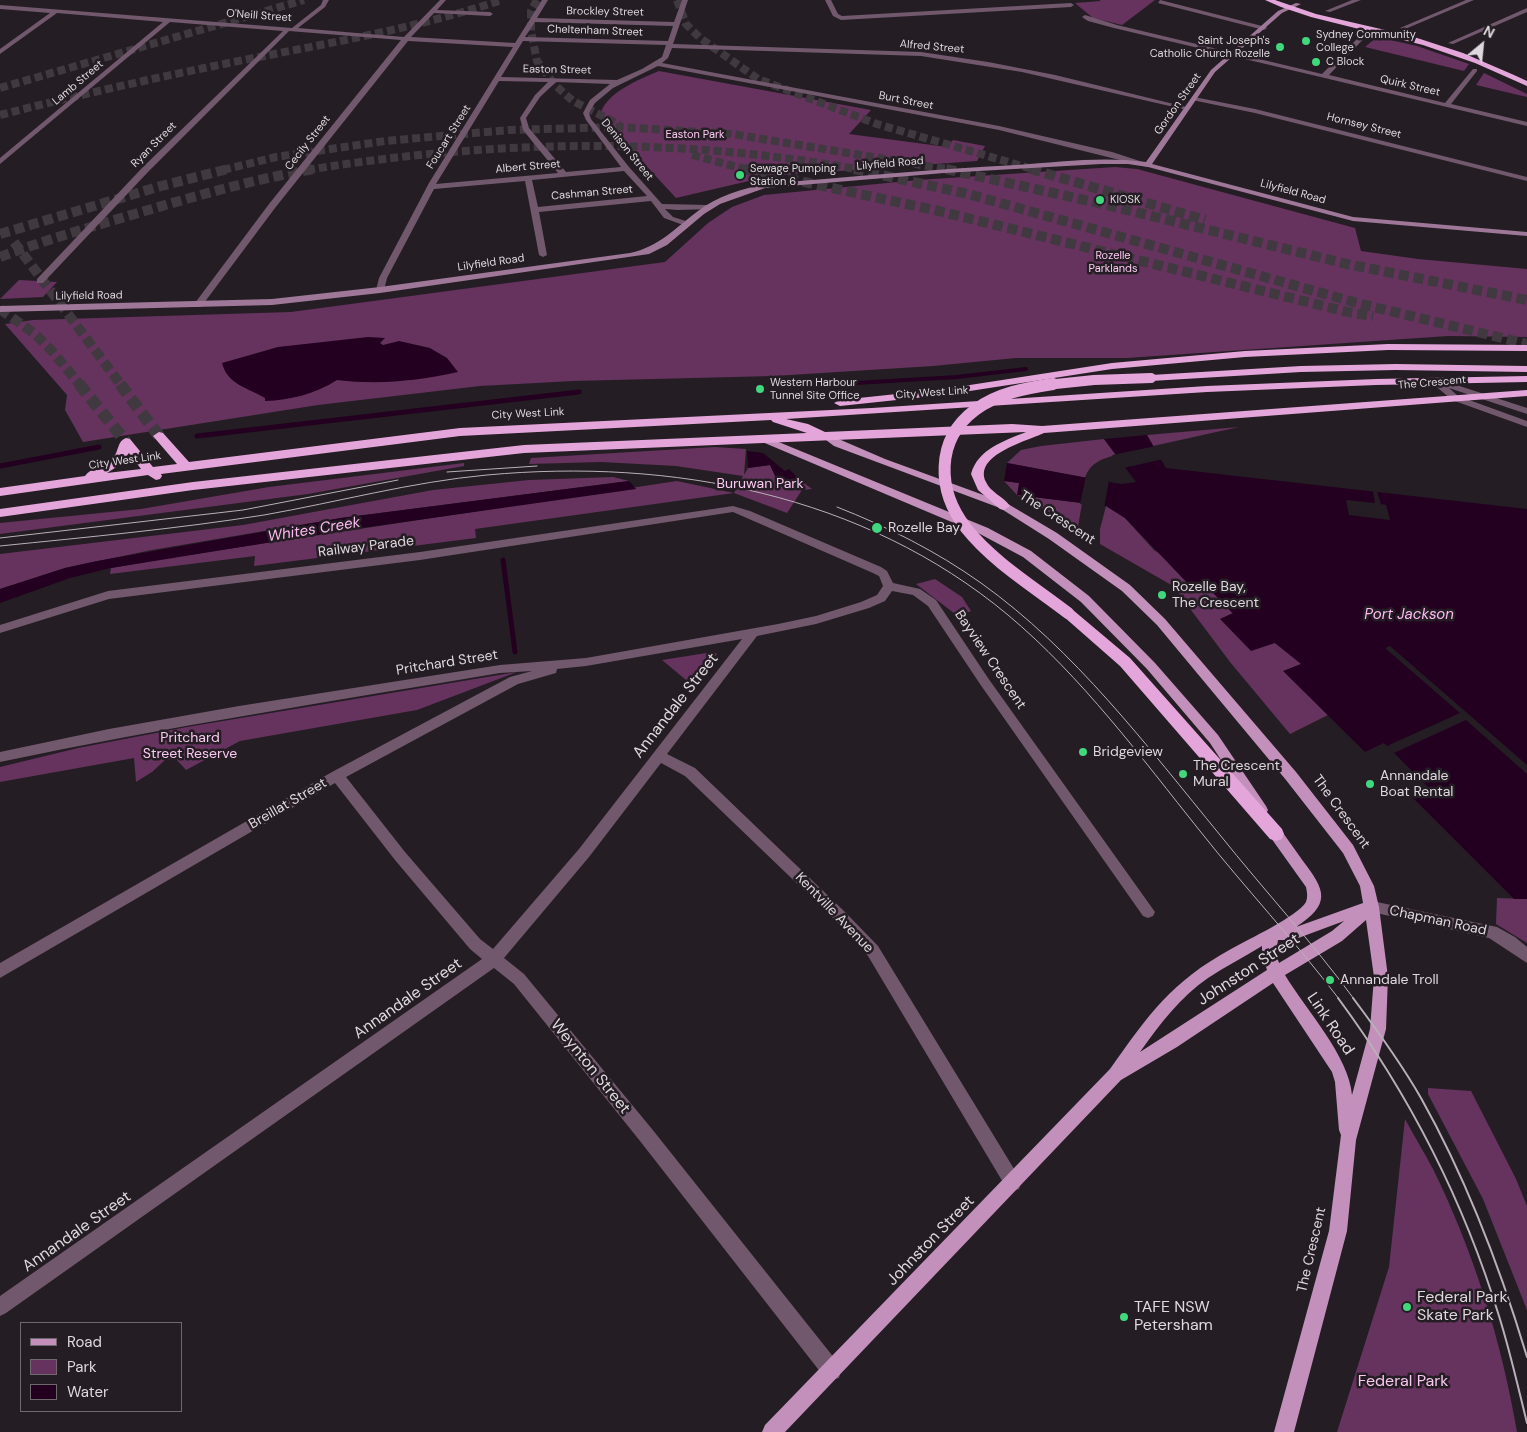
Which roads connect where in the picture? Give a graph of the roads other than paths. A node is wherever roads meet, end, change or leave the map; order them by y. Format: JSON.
{"nodes":[{"id":1,"x":326,"y":0,"type":"edge"},
{"id":2,"x":443,"y":0,"type":"edge"},
{"id":3,"x":545,"y":0,"type":"edge"},
{"id":4,"x":685,"y":0,"type":"edge"},
{"id":5,"x":828,"y":0,"type":"edge"},
{"id":6,"x":1028,"y":0,"type":"edge"},
{"id":7,"x":1269,"y":0,"type":"edge"},
{"id":8,"x":1358,"y":0,"type":"edge"},
{"id":9,"x":1471,"y":0,"type":"edge"},
{"id":10,"x":1160,"y":2,"type":"dead end"},
{"id":11,"x":1288,"y":4,"type":"edge"},
{"id":12,"x":1071,"y":5,"type":"dead end"},
{"id":13,"x":0,"y":7,"type":"edge"},
{"id":14,"x":1037,"y":8,"type":"junction"},
{"id":15,"x":1527,"y":10,"type":"edge"},
{"id":16,"x":56,"y":11,"type":"junction"},
{"id":17,"x":1328,"y":11,"type":"junction"},
{"id":18,"x":431,"y":12,"type":"junction"},
{"id":19,"x":490,"y":14,"type":"dead end"},
{"id":20,"x":1085,"y":16,"type":"dead end"},
{"id":21,"x":169,"y":20,"type":"junction"},
{"id":22,"x":532,"y":20,"type":"junction"},
{"id":23,"x":676,"y":24,"type":"junction"},
{"id":24,"x":292,"y":28,"type":"junction"},
{"id":25,"x":1264,"y":28,"type":"junction"},
{"id":26,"x":1371,"y":28,"type":"junction"},
{"id":27,"x":1403,"y":28,"type":"junction"},
{"id":28,"x":406,"y":38,"type":"junction"},
{"id":29,"x":519,"y":42,"type":"junction"},
{"id":30,"x":1451,"y":43,"type":"junction"},
{"id":31,"x":669,"y":44,"type":"junction"},
{"id":32,"x":0,"y":52,"type":"edge"},
{"id":33,"x":1232,"y":55,"type":"junction"},
{"id":34,"x":1487,"y":56,"type":"dead end"},
{"id":35,"x":658,"y":64,"type":"junction"},
{"id":36,"x":1475,"y":70,"type":"dead end"},
{"id":37,"x":1324,"y":76,"type":"junction"},
{"id":38,"x":498,"y":79,"type":"junction"},
{"id":39,"x":555,"y":80,"type":"junction"},
{"id":40,"x":616,"y":82,"type":"junction"},
{"id":41,"x":1527,"y":84,"type":"edge"},
{"id":42,"x":1194,"y":99,"type":"junction"},
{"id":43,"x":1447,"y":105,"type":"junction"},
{"id":44,"x":1187,"y":108,"type":"junction"},
{"id":45,"x":1527,"y":124,"type":"edge"},
{"id":46,"x":0,"y":162,"type":"edge"},
{"id":47,"x":1148,"y":165,"type":"junction"},
{"id":48,"x":626,"y":169,"type":"junction"},
{"id":49,"x":564,"y":175,"type":"junction"},
{"id":50,"x":528,"y":178,"type":"junction"},
{"id":51,"x":1527,"y":179,"type":"edge"},
{"id":52,"x":432,"y":187,"type":"junction"},
{"id":53,"x":653,"y":198,"type":"junction"},
{"id":54,"x":664,"y":206,"type":"junction"},
{"id":55,"x":708,"y":207,"type":"junction"},
{"id":56,"x":534,"y":210,"type":"junction"},
{"id":57,"x":690,"y":221,"type":"junction"},
{"id":58,"x":1527,"y":234,"type":"edge"},
{"id":59,"x":543,"y":255,"type":"dead end"},
{"id":60,"x":40,"y":282,"type":"dead end"},
{"id":61,"x":380,"y":290,"type":"junction"},
{"id":62,"x":198,"y":304,"type":"junction"},
{"id":63,"x":0,"y":309,"type":"edge"},
{"id":64,"x":1527,"y":348,"type":"edge"},
{"id":65,"x":1469,"y":357,"type":"junction"},
{"id":66,"x":1527,"y":357,"type":"edge"},
{"id":67,"x":1445,"y":368,"type":"junction"},
{"id":68,"x":1301,"y":369,"type":"junction"},
{"id":69,"x":1527,"y":370,"type":"edge"},
{"id":70,"x":1527,"y":379,"type":"edge"},
{"id":71,"x":1435,"y":381,"type":"junction"},
{"id":72,"x":1527,"y":393,"type":"edge"},
{"id":73,"x":1483,"y":395,"type":"junction"},
{"id":74,"x":1061,"y":398,"type":"joint"},
{"id":75,"x":1454,"y":398,"type":"junction"},
{"id":76,"x":1527,"y":411,"type":"edge"},
{"id":77,"x":798,"y":414,"type":"junction"},
{"id":78,"x":739,"y":417,"type":"junction"},
{"id":79,"x":1527,"y":424,"type":"edge"},
{"id":80,"x":1042,"y":430,"type":"junction"},
{"id":81,"x":159,"y":436,"type":"tunnel mouth"},
{"id":82,"x":764,"y":439,"type":"junction"},
{"id":83,"x":832,"y":440,"type":"junction"},
{"id":84,"x":186,"y":466,"type":"junction"},
{"id":85,"x":150,"y":472,"type":"junction"},
{"id":86,"x":81,"y":481,"type":"junction"},
{"id":87,"x":172,"y":483,"type":"junction"},
{"id":88,"x":193,"y":486,"type":"junction"},
{"id":89,"x":0,"y":492,"type":"edge"},
{"id":90,"x":154,"y":492,"type":"junction"},
{"id":91,"x":1004,"y":506,"type":"junction"},
{"id":92,"x":0,"y":513,"type":"edge"},
{"id":93,"x":889,"y":586,"type":"junction"},
{"id":94,"x":0,"y":629,"type":"edge"},
{"id":95,"x":754,"y":632,"type":"junction"},
{"id":96,"x":586,"y":662,"type":"junction"},
{"id":97,"x":659,"y":756,"type":"junction"},
{"id":98,"x":0,"y":757,"type":"edge"},
{"id":99,"x":337,"y":776,"type":"junction"},
{"id":100,"x":1276,"y":834,"type":"junction"},
{"id":101,"x":1372,"y":908,"type":"junction"},
{"id":102,"x":1148,"y":912,"type":"dead end"},
{"id":103,"x":1270,"y":934,"type":"junction"},
{"id":104,"x":1527,"y":956,"type":"edge"},
{"id":105,"x":494,"y":959,"type":"junction"},
{"id":106,"x":0,"y":971,"type":"edge"},
{"id":107,"x":1275,"y":973,"type":"junction"},
{"id":108,"x":1116,"y":1074,"type":"junction"},
{"id":109,"x":1348,"y":1140,"type":"junction"},
{"id":110,"x":1013,"y":1183,"type":"junction"},
{"id":111,"x":0,"y":1307,"type":"edge"},
{"id":112,"x":832,"y":1371,"type":"junction"},
{"id":113,"x":772,"y":1432,"type":"edge"},
{"id":114,"x":1284,"y":1432,"type":"edge"}],
"edges":[{"from":1,"to":24,"type":"street","name":"Ryan Street"},
{"from":2,"to":18,"type":"street","name":"Cecily Street"},
{"from":3,"to":22,"type":"street","name":"Foucart Street"},
{"from":4,"to":23,"type":"street"},
{"from":5,"to":14,"type":"street"},
{"from":6,"to":14,"type":"street"},
{"from":7,"to":11,"type":"highway"},
{"from":8,"to":17,"type":"street"},
{"from":9,"to":27,"type":"street"},
{"from":10,"to":25,"type":"street"},
{"from":11,"to":17,"type":"highway"},
{"from":11,"to":25,"type":"main road","name":"Gordon Street"},
{"from":11,"to":26,"type":"highway"},
{"from":12,"to":14,"type":"street"},
{"from":13,"to":16,"type":"street","name":"O'Neill Street"},
{"from":15,"to":30,"type":"street"},
{"from":16,"to":21,"type":"street","name":"O'Neill Street"},
{"from":16,"to":32,"type":"street"},
{"from":17,"to":27,"type":"highway"},
{"from":18,"to":19,"type":"street"},
{"from":18,"to":28,"type":"street","name":"Cecily Street"},
{"from":20,"to":33,"type":"street","name":"Quirk Street"},
{"from":21,"to":24,"type":"street","name":"O'Neill Street"},
{"from":21,"to":46,"type":"street","name":"Lamb Street"},
{"from":22,"to":23,"type":"street","name":"Brockley Street"},
{"from":22,"to":29,"type":"street","name":"Foucart Street"},
{"from":23,"to":31,"type":"street"},
{"from":24,"to":28,"type":"street","name":"O'Neill Street"},
{"from":24,"to":60,"type":"street","name":"Ryan Street"},
{"from":25,"to":33,"type":"main road","name":"Gordon Street"},
{"from":26,"to":37,"type":"street"},
{"from":26,"to":41,"type":"highway"},
{"from":27,"to":30,"type":"highway"},
{"from":28,"to":29,"type":"street","name":"O'Neill Street"},
{"from":28,"to":62,"type":"street","name":"Cecily Street"},
{"from":29,"to":31,"type":"street","name":"Cheltenham Street"},
{"from":29,"to":38,"type":"street","name":"Foucart Street"},
{"from":30,"to":34,"type":"highway"},
{"from":31,"to":35,"type":"street"},
{"from":31,"to":44,"type":"street","name":"Alfred Street"},
{"from":33,"to":37,"type":"street","name":"Quirk Street"},
{"from":33,"to":42,"type":"main road","name":"Gordon Street"},
{"from":35,"to":40,"type":"street","name":"Denison Street"},
{"from":35,"to":47,"type":"street","name":"Burt Street"},
{"from":36,"to":43,"type":"street"},
{"from":37,"to":43,"type":"street","name":"Quirk Street"},
{"from":38,"to":39,"type":"street","name":"Easton Street"},
{"from":38,"to":52,"type":"street","name":"Foucart Street"},
{"from":39,"to":40,"type":"street","name":"Easton Street"},
{"from":39,"to":49,"type":"street"},
{"from":40,"to":48,"type":"street","name":"Denison Street"},
{"from":42,"to":44,"type":"main road","name":"Gordon Street"},
{"from":42,"to":51,"type":"street","name":"Hornsey Street"},
{"from":43,"to":45,"type":"street","name":"Quirk Street"},
{"from":44,"to":47,"type":"main road","name":"Gordon Street"},
{"from":47,"to":55,"type":"main road","name":"Lilyfield Road"},
{"from":47,"to":58,"type":"main road","name":"Lilyfield Road"},
{"from":48,"to":49,"type":"street","name":"Albert Street"},
{"from":48,"to":53,"type":"street","name":"Denison Street"},
{"from":49,"to":50,"type":"street","name":"Albert Street"},
{"from":50,"to":52,"type":"street","name":"Albert Street"},
{"from":50,"to":56,"type":"street"},
{"from":52,"to":61,"type":"street","name":"Foucart Street"},
{"from":53,"to":54,"type":"street","name":"Denison Street"},
{"from":53,"to":56,"type":"street","name":"Cashman Street"},
{"from":54,"to":55,"type":"street"},
{"from":54,"to":57,"type":"street","name":"Denison Street"},
{"from":55,"to":57,"type":"main road","name":"Lilyfield Road"},
{"from":56,"to":59,"type":"street"},
{"from":57,"to":61,"type":"main road","name":"Lilyfield Road"},
{"from":61,"to":62,"type":"main road","name":"Lilyfield Road"},
{"from":62,"to":63,"type":"main road","name":"Lilyfield Road"},
{"from":64,"to":77,"type":"highway"},
{"from":65,"to":66,"type":"highway"},
{"from":65,"to":67,"type":"highway"},
{"from":65,"to":68,"type":"highway"},
{"from":67,"to":68,"type":"highway"},
{"from":67,"to":69,"type":"highway"},
{"from":67,"to":71,"type":"highway"},
{"from":68,"to":100,"type":"highway","bridge":true},
{"from":70,"to":71,"type":"highway","name":"The Crescent"},
{"from":71,"to":73,"type":"street"},
{"from":71,"to":74,"type":"highway","name":"The Crescent"},
{"from":71,"to":75,"type":"street"},
{"from":72,"to":73,"type":"highway","name":"The Crescent"},
{"from":73,"to":75,"type":"highway","name":"The Crescent"},
{"from":73,"to":76,"type":"street"},
{"from":74,"to":77,"type":"highway","name":"City West Link"},
{"from":75,"to":79,"type":"street"},
{"from":75,"to":80,"type":"highway","name":"The Crescent"},
{"from":77,"to":78,"type":"highway","name":"City West Link"},
{"from":78,"to":83,"type":"highway"},
{"from":78,"to":84,"type":"highway","name":"City West Link"},
{"from":80,"to":83,"type":"highway"},
{"from":80,"to":91,"type":"highway"},
{"from":81,"to":84,"type":"highway"},
{"from":82,"to":83,"type":"highway"},
{"from":82,"to":88,"type":"highway"},
{"from":82,"to":100,"type":"main road"},
{"from":83,"to":91,"type":"main road","name":"The Crescent"},
{"from":84,"to":85,"type":"highway","name":"City West Link"},
{"from":84,"to":87,"type":"highway"},
{"from":85,"to":86,"type":"highway","name":"City West Link"},
{"from":85,"to":86,"type":"highway"},
{"from":85,"to":87,"type":"highway"},
{"from":86,"to":89,"type":"highway","name":"City West Link"},
{"from":87,"to":88,"type":"highway"},
{"from":87,"to":90,"type":"highway"},
{"from":88,"to":90,"type":"highway"},
{"from":90,"to":92,"type":"highway"},
{"from":91,"to":101,"type":"main road","name":"The Crescent"},
{"from":93,"to":94,"type":"street","name":"Railway Parade"},
{"from":93,"to":95,"type":"street","name":"Pritchard Street"},
{"from":93,"to":102,"type":"street","name":"Bayview Crescent"},
{"from":95,"to":96,"type":"street","name":"Pritchard Street"},
{"from":95,"to":97,"type":"street","name":"Annandale Street"},
{"from":96,"to":98,"type":"street","name":"Pritchard Street"},
{"from":96,"to":99,"type":"street","name":"Breillat Street"},
{"from":97,"to":105,"type":"street","name":"Annandale Street"},
{"from":97,"to":110,"type":"street","name":"Kentville Avenue"},
{"from":99,"to":105,"type":"street","name":"Weynton Street"},
{"from":99,"to":106,"type":"street","name":"Breillat Street"},
{"from":100,"to":103,"type":"main road","name":"Johnston Street"},
{"from":101,"to":103,"type":"main road"},
{"from":101,"to":104,"type":"street","name":"Chapman Road"},
{"from":101,"to":107,"type":"main road","name":"Johnston Street"},
{"from":101,"to":109,"type":"main road","name":"The Crescent"},
{"from":103,"to":107,"type":"main road","name":"Link Road"},
{"from":103,"to":108,"type":"main road","name":"Johnston Street"},
{"from":105,"to":111,"type":"street","name":"Annandale Street"},
{"from":105,"to":112,"type":"street","name":"Weynton Street"},
{"from":107,"to":108,"type":"main road","name":"Johnston Street"},
{"from":107,"to":109,"type":"main road","name":"Link Road"},
{"from":108,"to":110,"type":"main road","name":"Johnston Street"},
{"from":109,"to":114,"type":"main road","name":"The Crescent"},
{"from":110,"to":112,"type":"main road","name":"Johnston Street"},
{"from":112,"to":113,"type":"main road","name":"Johnston Street"}]}
